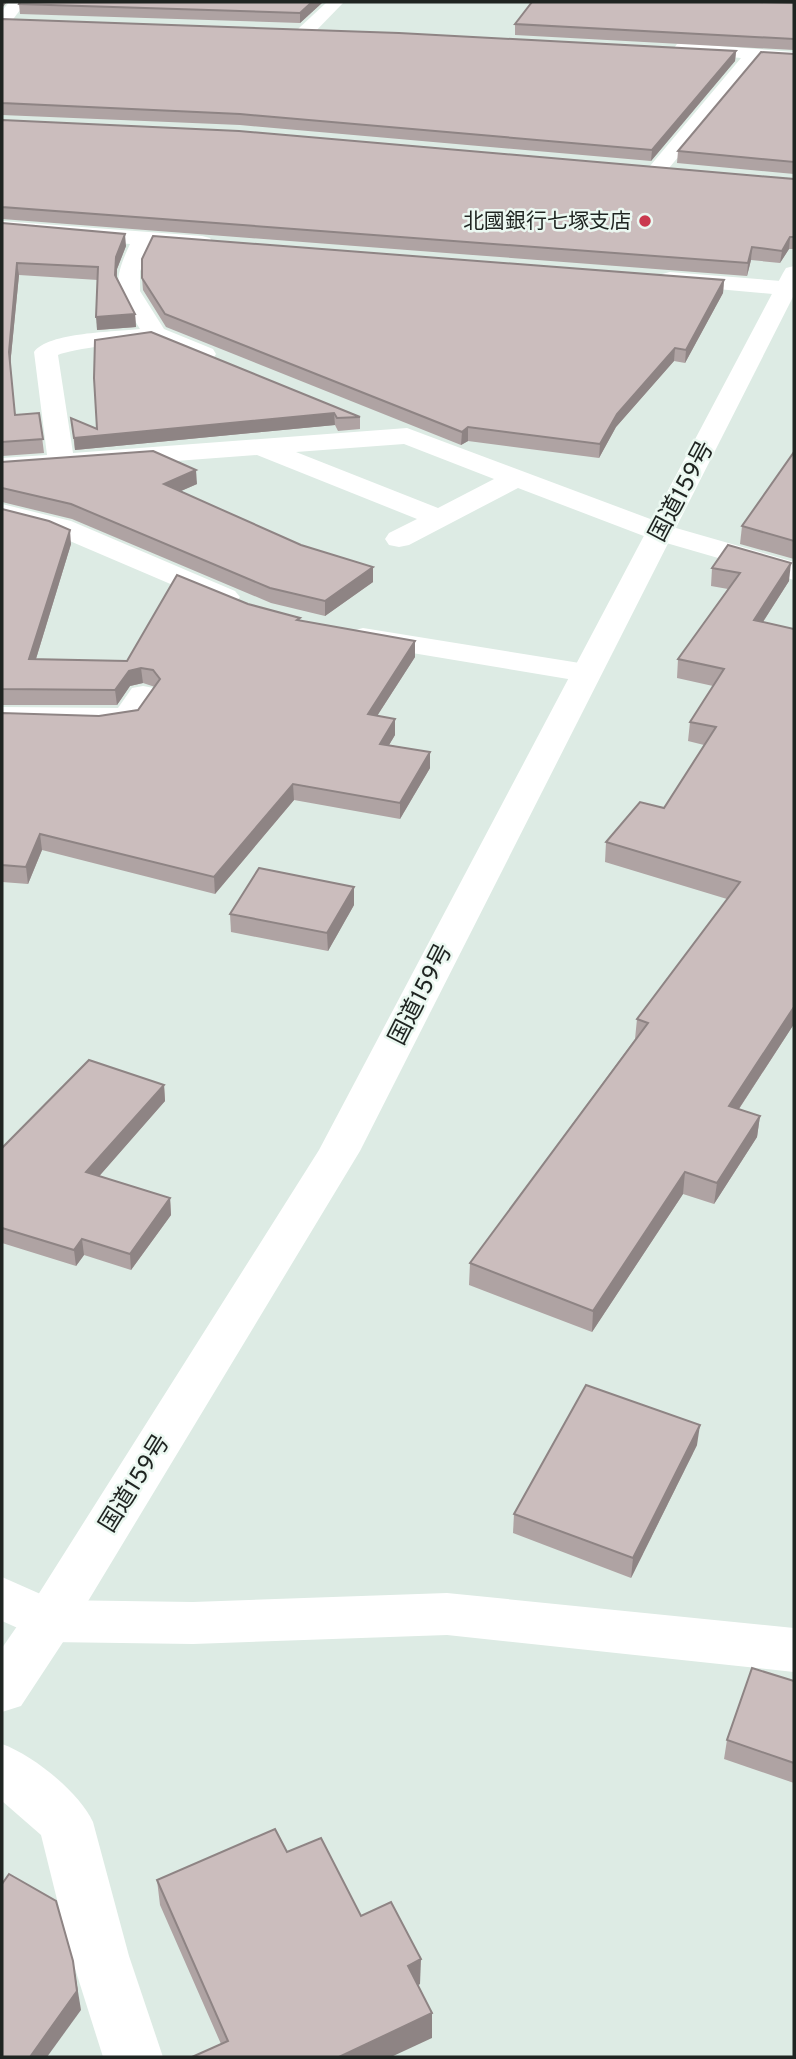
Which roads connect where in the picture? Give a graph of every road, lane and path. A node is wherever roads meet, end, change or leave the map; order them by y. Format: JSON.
{"nodes":[{"id":1,"x":18,"y":2,"type":"edge"},
{"id":2,"x":336,"y":2,"type":"edge"},
{"id":3,"x":2,"y":21,"type":"edge"},
{"id":4,"x":30,"y":22,"type":"edge"},
{"id":5,"x":331,"y":33,"type":"edge"},
{"id":6,"x":666,"y":48,"type":"edge"},
{"id":7,"x":754,"y":54,"type":"junction"},
{"id":8,"x":794,"y":57,"type":"edge"},
{"id":9,"x":631,"y":168,"type":"edge"},
{"id":10,"x":657,"y":170,"type":"junction"},
{"id":11,"x":685,"y":173,"type":"edge"},
{"id":12,"x":2,"y":227,"type":"edge"},
{"id":13,"x":144,"y":238,"type":"junction"},
{"id":14,"x":226,"y":245,"type":"edge"},
{"id":15,"x":655,"y":278,"type":"edge"},
{"id":16,"x":792,"y":284,"type":"edge"},
{"id":17,"x":155,"y":334,"type":"junction"},
{"id":18,"x":223,"y":362,"type":"edge"},
{"id":19,"x":358,"y":416,"type":"edge"},
{"id":20,"x":407,"y":436,"type":"junction"},
{"id":21,"x":258,"y":447,"type":"junction"},
{"id":22,"x":61,"y":462,"type":"junction"},
{"id":23,"x":2,"y":466,"type":"edge"},
{"id":24,"x":516,"y":478,"type":"junction"},
{"id":25,"x":2,"y":512,"type":"edge"},
{"id":26,"x":439,"y":518,"type":"junction"},
{"id":27,"x":659,"y":532,"type":"junction"},
{"id":28,"x":399,"y":539,"type":"dead end"},
{"id":29,"x":794,"y":571,"type":"edge"},
{"id":30,"x":247,"y":606,"type":"edge"},
{"id":31,"x":337,"y":631,"type":"edge"},
{"id":32,"x":586,"y":673,"type":"junction"},
{"id":33,"x":143,"y":695,"type":"dead end"},
{"id":34,"x":2,"y":717,"type":"edge"},
{"id":35,"x":2,"y":1598,"type":"edge"},
{"id":36,"x":49,"y":1621,"type":"junction"},
{"id":37,"x":794,"y":1650,"type":"edge"},
{"id":38,"x":2,"y":1690,"type":"edge"},
{"id":39,"x":2,"y":1769,"type":"edge"},
{"id":40,"x":133,"y":2057,"type":"edge"}],
"edges":[{"from":1,"to":3,"type":"main road"},
{"from":2,"to":5,"type":"main road"},
{"from":3,"to":4,"type":"main road"},
{"from":6,"to":7,"type":"main road"},
{"from":7,"to":8,"type":"main road"},
{"from":7,"to":10,"type":"main road"},
{"from":9,"to":10,"type":"main road"},
{"from":10,"to":11,"type":"main road"},
{"from":12,"to":13,"type":"main road"},
{"from":13,"to":14,"type":"main road"},
{"from":13,"to":17,"type":"main road"},
{"from":15,"to":16,"type":"main road"},
{"from":16,"to":27,"type":"main road","name":"国道159号"},
{"from":17,"to":18,"type":"main road"},
{"from":17,"to":22,"type":"main road"},
{"from":19,"to":20,"type":"main road"},
{"from":20,"to":21,"type":"main road"},
{"from":20,"to":24,"type":"main road"},
{"from":21,"to":22,"type":"main road"},
{"from":21,"to":26,"type":"main road"},
{"from":22,"to":23,"type":"main road"},
{"from":24,"to":26,"type":"main road"},
{"from":24,"to":27,"type":"main road"},
{"from":25,"to":30,"type":"main road"},
{"from":26,"to":28,"type":"main road"},
{"from":27,"to":29,"type":"main road"},
{"from":27,"to":32,"type":"main road","name":"国道159号"},
{"from":31,"to":32,"type":"main road"},
{"from":32,"to":36,"type":"main road","name":"国道159号"},
{"from":33,"to":34,"type":"main road"},
{"from":35,"to":36,"type":"main road"},
{"from":36,"to":37,"type":"main road"},
{"from":36,"to":38,"type":"main road","name":"国道159号"},
{"from":39,"to":40,"type":"main road"}]}
